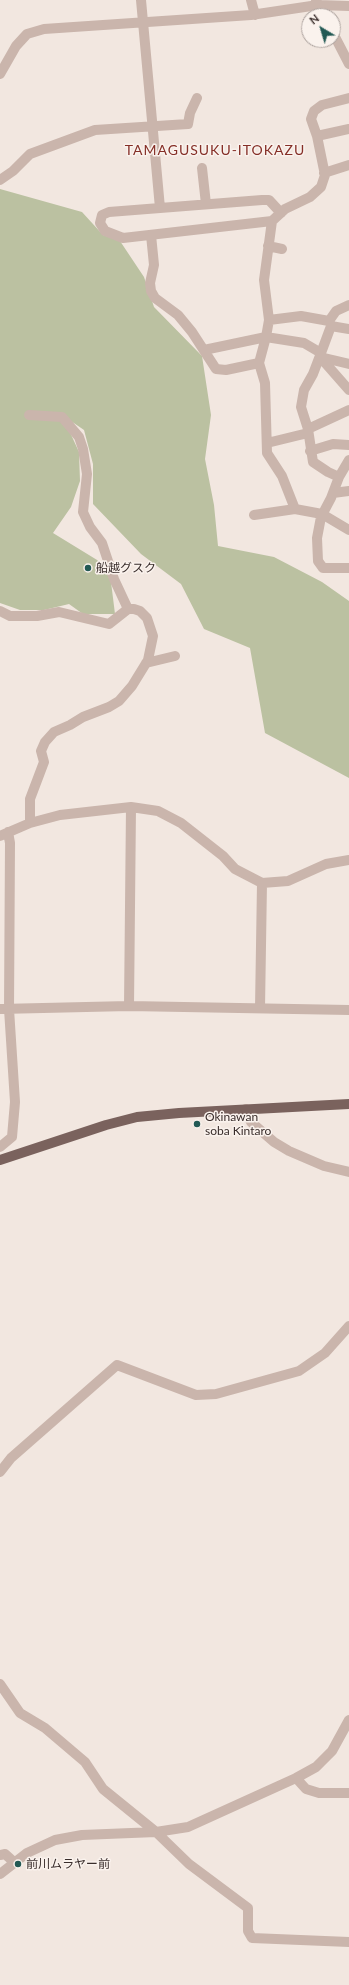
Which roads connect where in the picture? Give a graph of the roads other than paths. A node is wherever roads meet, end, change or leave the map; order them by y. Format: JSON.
{"nodes":[{"id":1,"x":142,"y":0,"type":"edge"},
{"id":2,"x":251,"y":0,"type":"edge"},
{"id":3,"x":317,"y":3,"type":"edge"},
{"id":4,"x":349,"y":6,"type":"edge"},
{"id":5,"x":255,"y":14,"type":"junction"},
{"id":6,"x":144,"y":23,"type":"junction"},
{"id":7,"x":341,"y":48,"type":"edge"},
{"id":8,"x":349,"y":63,"type":"edge"},
{"id":9,"x":0,"y":74,"type":"edge"},
{"id":10,"x":197,"y":98,"type":"dead end"},
{"id":11,"x":349,"y":98,"type":"edge"},
{"id":12,"x":152,"y":126,"type":"junction"},
{"id":13,"x":349,"y":129,"type":"edge"},
{"id":14,"x":317,"y":136,"type":"junction"},
{"id":15,"x":349,"y":164,"type":"edge"},
{"id":16,"x":202,"y":168,"type":"dead end"},
{"id":17,"x":324,"y":173,"type":"junction"},
{"id":18,"x":0,"y":180,"type":"edge"},
{"id":19,"x":206,"y":204,"type":"junction"},
{"id":20,"x":160,"y":208,"type":"junction"},
{"id":21,"x":281,"y":213,"type":"junction"},
{"id":22,"x":272,"y":221,"type":"junction"},
{"id":23,"x":151,"y":235,"type":"junction"},
{"id":24,"x":268,"y":246,"type":"junction"},
{"id":25,"x":282,"y":249,"type":"dead end"},
{"id":26,"x":349,"y":305,"type":"edge"},
{"id":27,"x":269,"y":320,"type":"junction"},
{"id":28,"x":330,"y":323,"type":"junction"},
{"id":29,"x":349,"y":329,"type":"edge"},
{"id":30,"x":266,"y":337,"type":"junction"},
{"id":31,"x":204,"y":350,"type":"junction"},
{"id":32,"x":321,"y":355,"type":"junction"},
{"id":33,"x":259,"y":363,"type":"junction"},
{"id":34,"x":349,"y":364,"type":"edge"},
{"id":35,"x":349,"y":390,"type":"edge"},
{"id":36,"x":349,"y":410,"type":"edge"},
{"id":37,"x":29,"y":415,"type":"dead end"},
{"id":38,"x":308,"y":431,"type":"junction"},
{"id":39,"x":266,"y":443,"type":"junction"},
{"id":40,"x":349,"y":445,"type":"edge"},
{"id":41,"x":310,"y":451,"type":"junction"},
{"id":42,"x":349,"y":460,"type":"edge"},
{"id":43,"x":339,"y":477,"type":"junction"},
{"id":44,"x":349,"y":491,"type":"edge"},
{"id":45,"x":333,"y":493,"type":"junction"},
{"id":46,"x":295,"y":509,"type":"junction"},
{"id":47,"x":322,"y":514,"type":"junction"},
{"id":48,"x":254,"y":515,"type":"dead end"},
{"id":49,"x":349,"y":530,"type":"edge"},
{"id":50,"x":349,"y":568,"type":"edge"},
{"id":51,"x":128,"y":609,"type":"junction"},
{"id":52,"x":0,"y":611,"type":"edge"},
{"id":53,"x":175,"y":656,"type":"dead end"},
{"id":54,"x":146,"y":663,"type":"junction"},
{"id":55,"x":131,"y":807,"type":"junction"},
{"id":56,"x":30,"y":823,"type":"junction"},
{"id":57,"x":4,"y":834,"type":"edge"},
{"id":58,"x":349,"y":860,"type":"edge"},
{"id":59,"x":262,"y":883,"type":"junction"},
{"id":60,"x":128,"y":1006,"type":"junction"},
{"id":61,"x":260,"y":1008,"type":"junction"},
{"id":62,"x":5,"y":1009,"type":"edge"},
{"id":63,"x":349,"y":1010,"type":"edge"},
{"id":64,"x":349,"y":1104,"type":"edge"},
{"id":65,"x":246,"y":1109,"type":"junction"},
{"id":66,"x":0,"y":1147,"type":"edge"},
{"id":67,"x":0,"y":1160,"type":"edge"},
{"id":68,"x":349,"y":1172,"type":"edge"},
{"id":69,"x":349,"y":1326,"type":"edge"},
{"id":70,"x":0,"y":1472,"type":"edge"},
{"id":71,"x":0,"y":1684,"type":"edge"},
{"id":72,"x":349,"y":1720,"type":"edge"},
{"id":73,"x":296,"y":1778,"type":"junction"},
{"id":74,"x":349,"y":1793,"type":"edge"},
{"id":75,"x":156,"y":1832,"type":"junction"},
{"id":76,"x":0,"y":1855,"type":"edge"},
{"id":77,"x":15,"y":1863,"type":"junction"},
{"id":78,"x":0,"y":1874,"type":"edge"},
{"id":79,"x":349,"y":1942,"type":"edge"}],
"edges":[{"from":1,"to":6,"type":"street"},
{"from":2,"to":5,"type":"street"},
{"from":3,"to":4,"type":"street"},
{"from":3,"to":5,"type":"street"},
{"from":5,"to":6,"type":"street"},
{"from":6,"to":9,"type":"street"},
{"from":6,"to":12,"type":"street"},
{"from":7,"to":8,"type":"street"},
{"from":10,"to":12,"type":"street"},
{"from":11,"to":14,"type":"street"},
{"from":12,"to":18,"type":"street"},
{"from":12,"to":20,"type":"street"},
{"from":13,"to":14,"type":"street"},
{"from":14,"to":17,"type":"street"},
{"from":15,"to":17,"type":"street"},
{"from":16,"to":19,"type":"street"},
{"from":17,"to":21,"type":"street"},
{"from":19,"to":20,"type":"street"},
{"from":19,"to":21,"type":"street"},
{"from":20,"to":23,"type":"street"},
{"from":21,"to":22,"type":"street"},
{"from":22,"to":23,"type":"street"},
{"from":22,"to":24,"type":"street"},
{"from":23,"to":31,"type":"street"},
{"from":24,"to":25,"type":"street"},
{"from":24,"to":27,"type":"street"},
{"from":26,"to":28,"type":"street"},
{"from":27,"to":28,"type":"street"},
{"from":27,"to":30,"type":"street"},
{"from":28,"to":29,"type":"street"},
{"from":28,"to":32,"type":"street"},
{"from":30,"to":31,"type":"street"},
{"from":30,"to":32,"type":"street"},
{"from":30,"to":33,"type":"street"},
{"from":31,"to":33,"type":"street"},
{"from":32,"to":34,"type":"street"},
{"from":32,"to":35,"type":"street"},
{"from":32,"to":38,"type":"street"},
{"from":33,"to":39,"type":"street"},
{"from":36,"to":38,"type":"street"},
{"from":37,"to":51,"type":"street"},
{"from":38,"to":39,"type":"street"},
{"from":38,"to":41,"type":"street"},
{"from":39,"to":46,"type":"street"},
{"from":40,"to":41,"type":"street"},
{"from":41,"to":43,"type":"street"},
{"from":42,"to":43,"type":"street"},
{"from":43,"to":45,"type":"street"},
{"from":44,"to":45,"type":"street"},
{"from":45,"to":47,"type":"street"},
{"from":46,"to":47,"type":"street"},
{"from":46,"to":48,"type":"street"},
{"from":47,"to":49,"type":"street"},
{"from":47,"to":50,"type":"street"},
{"from":51,"to":52,"type":"street"},
{"from":51,"to":54,"type":"street"},
{"from":53,"to":54,"type":"street"},
{"from":54,"to":56,"type":"street"},
{"from":55,"to":56,"type":"street"},
{"from":55,"to":59,"type":"street"},
{"from":55,"to":60,"type":"street"},
{"from":56,"to":57,"type":"street"},
{"from":57,"to":62,"type":"street"},
{"from":58,"to":59,"type":"street"},
{"from":59,"to":61,"type":"street"},
{"from":60,"to":61,"type":"street"},
{"from":60,"to":62,"type":"street"},
{"from":61,"to":63,"type":"street"},
{"from":62,"to":66,"type":"street"},
{"from":64,"to":65,"type":"main road"},
{"from":65,"to":67,"type":"main road"},
{"from":65,"to":68,"type":"street"},
{"from":69,"to":70,"type":"street"},
{"from":71,"to":75,"type":"street"},
{"from":72,"to":73,"type":"street"},
{"from":73,"to":74,"type":"street"},
{"from":73,"to":75,"type":"street"},
{"from":75,"to":77,"type":"street"},
{"from":75,"to":79,"type":"street"},
{"from":76,"to":77,"type":"street"},
{"from":77,"to":78,"type":"street"}]}
